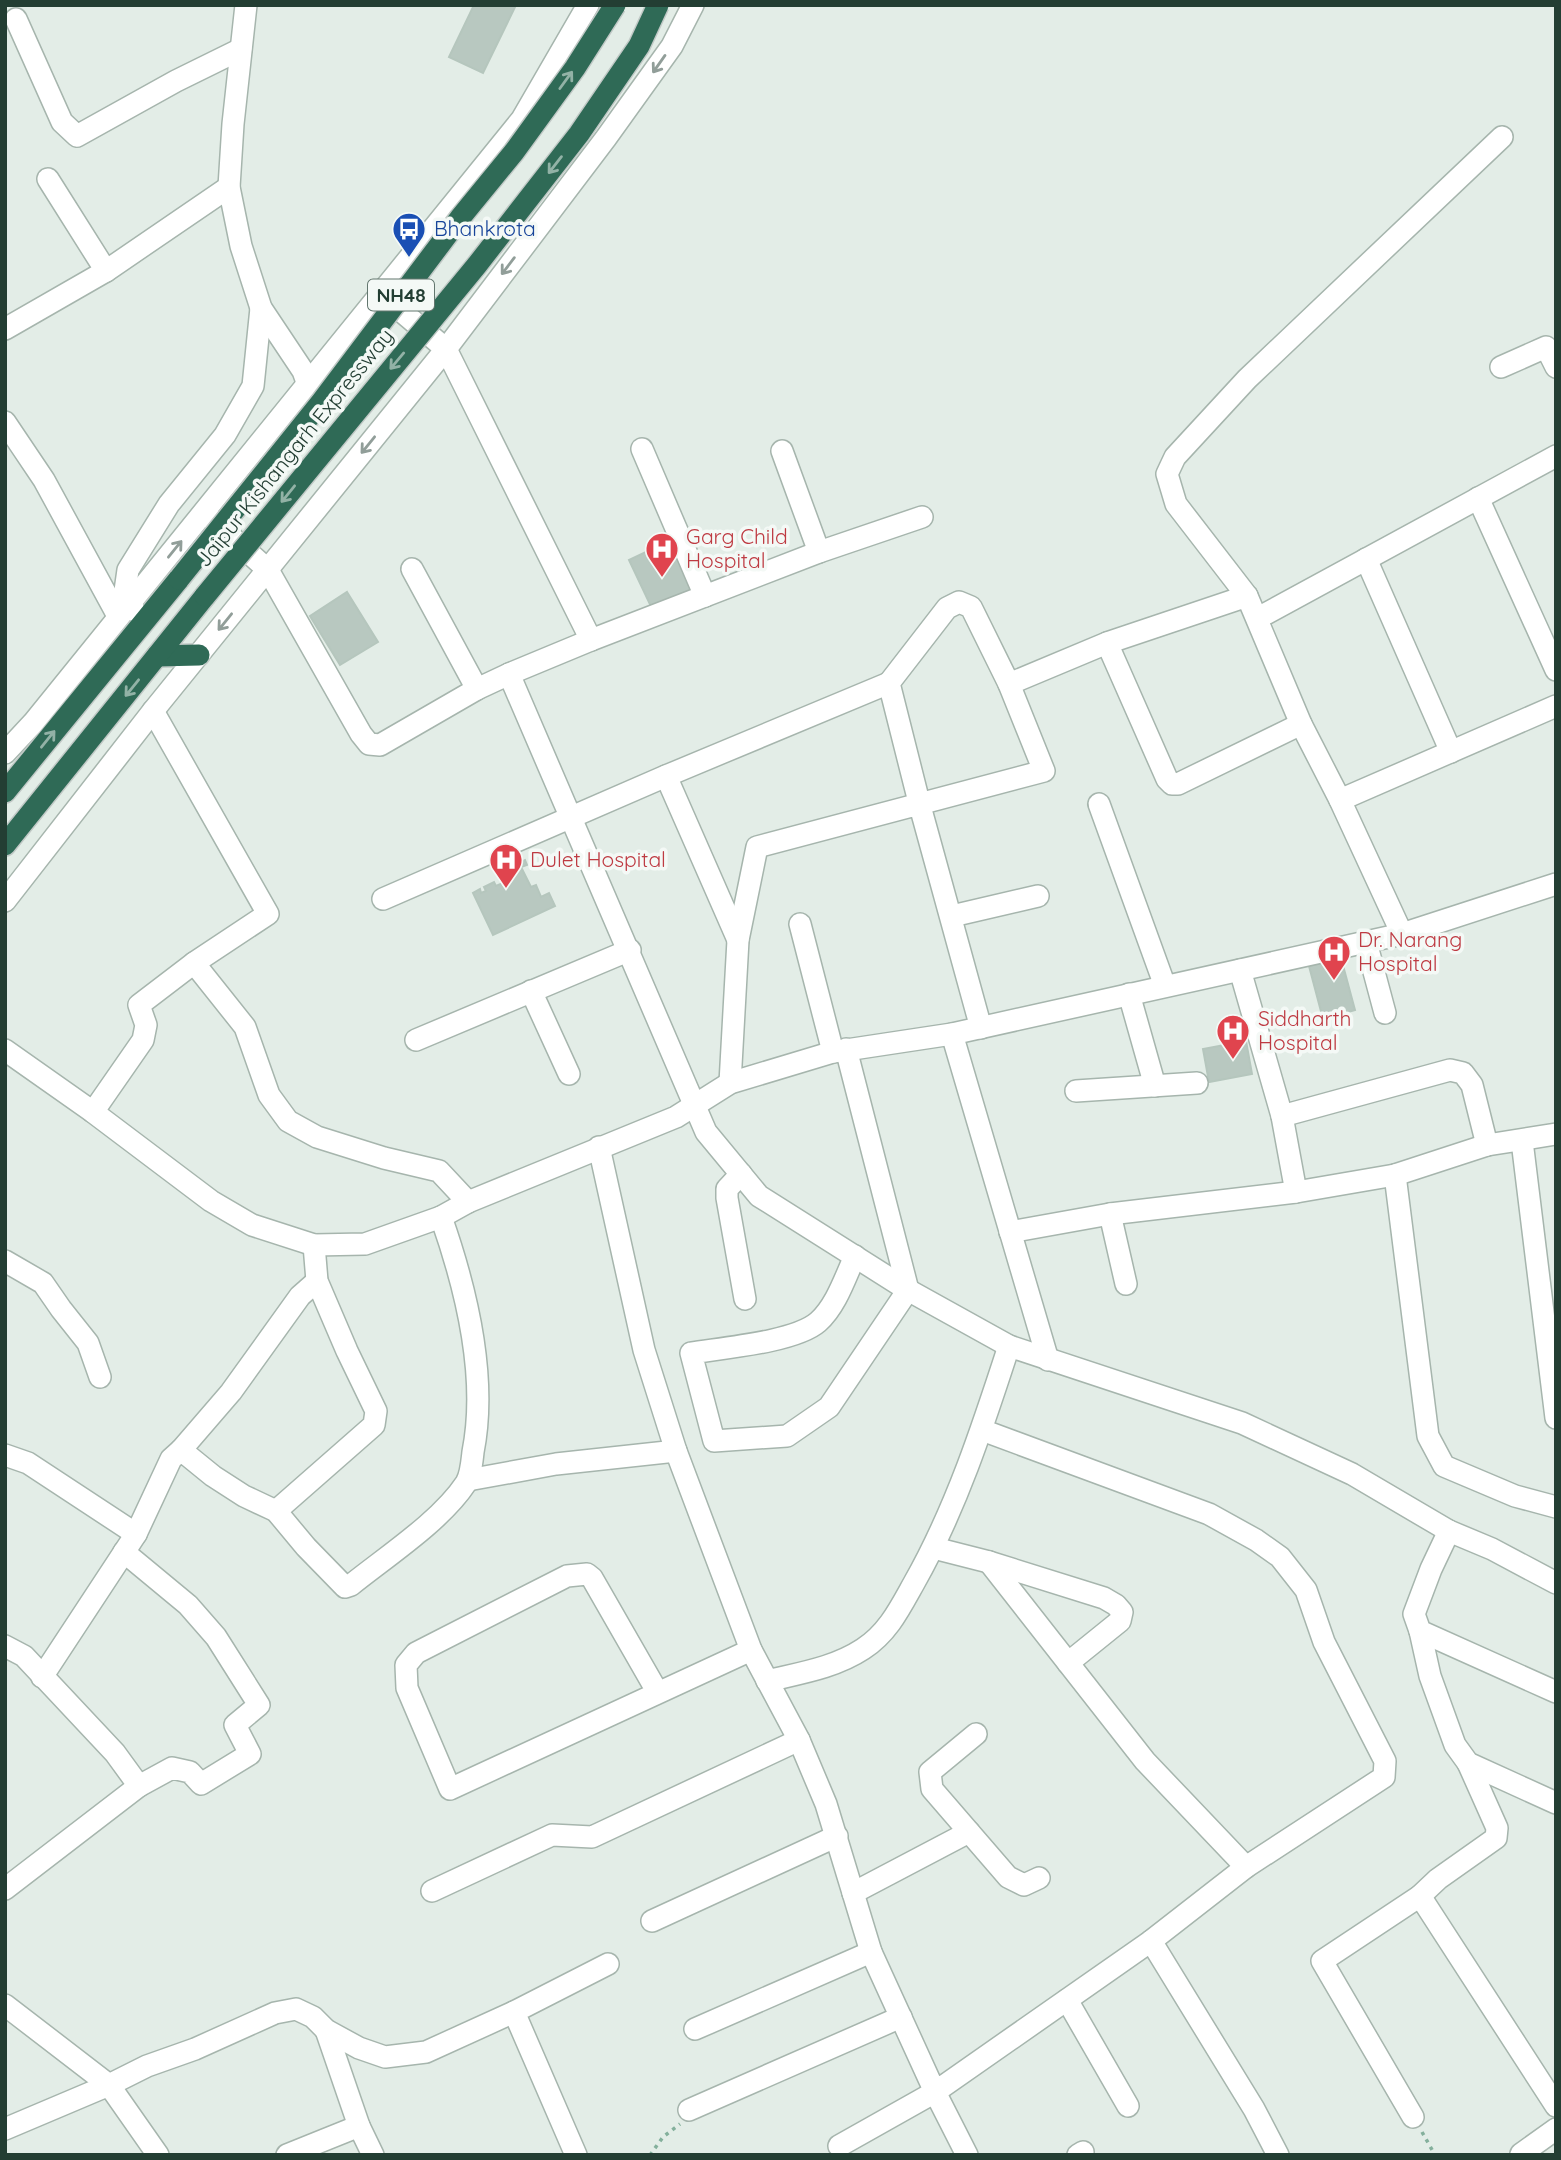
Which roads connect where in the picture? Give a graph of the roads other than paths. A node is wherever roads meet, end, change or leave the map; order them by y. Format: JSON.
{"nodes":[{"id":1,"x":246,"y":5,"type":"edge"},
{"id":2,"x":588,"y":5,"type":"edge"},
{"id":3,"x":615,"y":5,"type":"edge"},
{"id":4,"x":658,"y":5,"type":"edge"},
{"id":5,"x":693,"y":5,"type":"edge"},
{"id":6,"x":16,"y":19,"type":"dead end"},
{"id":7,"x":241,"y":50,"type":"junction"},
{"id":8,"x":1502,"y":137,"type":"dead end"},
{"id":9,"x":48,"y":179,"type":"dead end"},
{"id":10,"x":229,"y":187,"type":"junction"},
{"id":11,"x":106,"y":271,"type":"junction"},
{"id":12,"x":381,"y":294,"type":"junction"},
{"id":13,"x":261,"y":308,"type":"junction"},
{"id":14,"x":5,"y":329,"type":"edge"},
{"id":15,"x":446,"y":349,"type":"junction"},
{"id":16,"x":1501,"y":367,"type":"dead end"},
{"id":17,"x":1556,"y":367,"type":"edge"},
{"id":18,"x":308,"y":385,"type":"junction"},
{"id":19,"x":5,"y":422,"type":"edge"},
{"id":20,"x":642,"y":449,"type":"dead end"},
{"id":21,"x":782,"y":451,"type":"dead end"},
{"id":22,"x":1556,"y":456,"type":"edge"},
{"id":23,"x":1478,"y":498,"type":"junction"},
{"id":24,"x":204,"y":512,"type":"junction"},
{"id":25,"x":922,"y":517,"type":"dead end"},
{"id":26,"x":819,"y":552,"type":"junction"},
{"id":27,"x":1366,"y":559,"type":"junction"},
{"id":28,"x":412,"y":569,"type":"dead end"},
{"id":29,"x":268,"y":570,"type":"junction"},
{"id":30,"x":705,"y":596,"type":"junction"},
{"id":31,"x":1247,"y":596,"type":"junction"},
{"id":32,"x":125,"y":609,"type":"junction"},
{"id":33,"x":1258,"y":618,"type":"junction"},
{"id":34,"x":132,"y":638,"type":"junction"},
{"id":35,"x":591,"y":640,"type":"junction"},
{"id":36,"x":1107,"y":643,"type":"junction"},
{"id":37,"x":199,"y":655,"type":"junction"},
{"id":38,"x":157,"y":656,"type":"junction"},
{"id":39,"x":1556,"y":670,"type":"edge"},
{"id":40,"x":509,"y":674,"type":"junction"},
{"id":41,"x":889,"y":682,"type":"junction"},
{"id":42,"x":1009,"y":684,"type":"junction"},
{"id":43,"x":477,"y":689,"type":"junction"},
{"id":44,"x":1556,"y":706,"type":"edge"},
{"id":45,"x":153,"y":711,"type":"junction"},
{"id":46,"x":1301,"y":724,"type":"junction"},
{"id":47,"x":1451,"y":752,"type":"junction"},
{"id":48,"x":5,"y":753,"type":"edge"},
{"id":49,"x":666,"y":776,"type":"junction"},
{"id":50,"x":5,"y":792,"type":"edge"},
{"id":51,"x":1340,"y":800,"type":"junction"},
{"id":52,"x":1099,"y":804,"type":"dead end"},
{"id":53,"x":920,"y":806,"type":"junction"},
{"id":54,"x":569,"y":818,"type":"junction"},
{"id":55,"x":5,"y":845,"type":"edge"},
{"id":56,"x":1556,"y":884,"type":"edge"},
{"id":57,"x":1038,"y":896,"type":"dead end"},
{"id":58,"x":383,"y":899,"type":"dead end"},
{"id":59,"x":5,"y":901,"type":"edge"},
{"id":60,"x":952,"y":916,"type":"junction"},
{"id":61,"x":800,"y":924,"type":"dead end"},
{"id":62,"x":1402,"y":934,"type":"junction"},
{"id":63,"x":738,"y":940,"type":"junction"},
{"id":64,"x":1366,"y":942,"type":"junction"},
{"id":65,"x":630,"y":950,"type":"junction"},
{"id":66,"x":194,"y":963,"type":"junction"},
{"id":67,"x":1240,"y":970,"type":"junction"},
{"id":68,"x":1165,"y":986,"type":"junction"},
{"id":69,"x":531,"y":992,"type":"junction"},
{"id":70,"x":1129,"y":994,"type":"junction"},
{"id":71,"x":1385,"y":1013,"type":"dead end"},
{"id":72,"x":981,"y":1028,"type":"junction"},
{"id":73,"x":952,"y":1034,"type":"junction"},
{"id":74,"x":416,"y":1040,"type":"dead end"},
{"id":75,"x":5,"y":1050,"type":"edge"},
{"id":76,"x":839,"y":1051,"type":"junction"},
{"id":77,"x":569,"y":1074,"type":"dead end"},
{"id":78,"x":730,"y":1083,"type":"junction"},
{"id":79,"x":1196,"y":1083,"type":"dead end"},
{"id":80,"x":1155,"y":1086,"type":"junction"},
{"id":81,"x":1076,"y":1091,"type":"dead end"},
{"id":82,"x":696,"y":1104,"type":"junction"},
{"id":83,"x":93,"y":1112,"type":"junction"},
{"id":84,"x":1282,"y":1116,"type":"junction"},
{"id":85,"x":1556,"y":1134,"type":"edge"},
{"id":86,"x":1522,"y":1141,"type":"junction"},
{"id":87,"x":1487,"y":1145,"type":"junction"},
{"id":88,"x":599,"y":1147,"type":"junction"},
{"id":89,"x":741,"y":1174,"type":"junction"},
{"id":90,"x":1395,"y":1175,"type":"junction"},
{"id":91,"x":1296,"y":1192,"type":"junction"},
{"id":92,"x":468,"y":1202,"type":"junction"},
{"id":93,"x":1110,"y":1214,"type":"junction"},
{"id":94,"x":441,"y":1217,"type":"junction"},
{"id":95,"x":1010,"y":1232,"type":"junction"},
{"id":96,"x":314,"y":1245,"type":"junction"},
{"id":97,"x":855,"y":1256,"type":"junction"},
{"id":98,"x":5,"y":1261,"type":"edge"},
{"id":99,"x":317,"y":1281,"type":"junction"},
{"id":100,"x":1126,"y":1284,"type":"dead end"},
{"id":101,"x":908,"y":1290,"type":"junction"},
{"id":102,"x":745,"y":1299,"type":"dead end"},
{"id":103,"x":1009,"y":1346,"type":"junction"},
{"id":104,"x":1048,"y":1360,"type":"junction"},
{"id":105,"x":100,"y":1377,"type":"dead end"},
{"id":106,"x":1556,"y":1418,"type":"edge"},
{"id":107,"x":982,"y":1430,"type":"junction"},
{"id":108,"x":181,"y":1450,"type":"junction"},
{"id":109,"x":676,"y":1451,"type":"junction"},
{"id":110,"x":5,"y":1455,"type":"edge"},
{"id":111,"x":468,"y":1480,"type":"junction"},
{"id":112,"x":1556,"y":1507,"type":"edge"},
{"id":113,"x":276,"y":1511,"type":"junction"},
{"id":114,"x":1449,"y":1531,"type":"junction"},
{"id":115,"x":136,"y":1534,"type":"junction"},
{"id":116,"x":934,"y":1548,"type":"junction"},
{"id":117,"x":124,"y":1552,"type":"junction"},
{"id":118,"x":989,"y":1562,"type":"junction"},
{"id":119,"x":1556,"y":1583,"type":"edge"},
{"id":120,"x":1420,"y":1631,"type":"junction"},
{"id":121,"x":5,"y":1646,"type":"edge"},
{"id":122,"x":751,"y":1650,"type":"junction"},
{"id":123,"x":1068,"y":1663,"type":"junction"},
{"id":124,"x":43,"y":1677,"type":"junction"},
{"id":125,"x":767,"y":1681,"type":"junction"},
{"id":126,"x":1556,"y":1692,"type":"edge"},
{"id":127,"x":658,"y":1693,"type":"junction"},
{"id":128,"x":975,"y":1734,"type":"dead end"},
{"id":129,"x":799,"y":1740,"type":"junction"},
{"id":130,"x":1468,"y":1763,"type":"junction"},
{"id":131,"x":139,"y":1786,"type":"junction"},
{"id":132,"x":1556,"y":1802,"type":"edge"},
{"id":133,"x":969,"y":1832,"type":"junction"},
{"id":134,"x":837,"y":1836,"type":"junction"},
{"id":135,"x":1246,"y":1867,"type":"junction"},
{"id":136,"x":1039,"y":1878,"type":"dead end"},
{"id":137,"x":5,"y":1889,"type":"edge"},
{"id":138,"x":432,"y":1891,"type":"dead end"},
{"id":139,"x":853,"y":1893,"type":"junction"},
{"id":140,"x":1420,"y":1896,"type":"junction"},
{"id":141,"x":652,"y":1921,"type":"dead end"},
{"id":142,"x":1151,"y":1941,"type":"junction"},
{"id":143,"x":871,"y":1952,"type":"junction"},
{"id":144,"x":608,"y":1964,"type":"dead end"},
{"id":145,"x":1067,"y":2000,"type":"junction"},
{"id":146,"x":5,"y":2005,"type":"edge"},
{"id":147,"x":514,"y":2012,"type":"junction"},
{"id":148,"x":901,"y":2017,"type":"junction"},
{"id":149,"x":695,"y":2029,"type":"dead end"},
{"id":150,"x":326,"y":2030,"type":"junction"},
{"id":151,"x":109,"y":2085,"type":"junction"},
{"id":152,"x":935,"y":2092,"type":"junction"},
{"id":153,"x":1128,"y":2106,"type":"dead end"},
{"id":154,"x":1556,"y":2106,"type":"edge"},
{"id":155,"x":689,"y":2110,"type":"road end"},
{"id":156,"x":1413,"y":2117,"type":"road end"},
{"id":157,"x":359,"y":2126,"type":"junction"},
{"id":158,"x":5,"y":2129,"type":"edge"},
{"id":159,"x":1556,"y":2129,"type":"edge"},
{"id":160,"x":839,"y":2146,"type":"dead end"},
{"id":161,"x":1521,"y":2154,"type":"edge"},
{"id":162,"x":158,"y":2155,"type":"edge"},
{"id":163,"x":287,"y":2155,"type":"edge"},
{"id":164,"x":373,"y":2155,"type":"edge"},
{"id":165,"x":576,"y":2155,"type":"edge"},
{"id":166,"x":967,"y":2155,"type":"edge"},
{"id":167,"x":1278,"y":2155,"type":"edge"}],
"edges":[{"from":1,"to":7,"type":"street"},
{"from":2,"to":12,"type":"street"},
{"from":34,"to":3,"type":"highway","name":"Jaipur Kishangarh Expressway","number":"NH48","one_way":true,"bridge":true},
{"from":4,"to":38,"type":"highway","name":"Jaipur Kishangarh Expressway","number":"NH48","one_way":true,"bridge":true},
{"from":5,"to":15,"type":"street","one_way":true},
{"from":6,"to":7,"type":"street"},
{"from":7,"to":10,"type":"street"},
{"from":8,"to":31,"type":"street"},
{"from":9,"to":11,"type":"street"},
{"from":10,"to":11,"type":"street"},
{"from":10,"to":13,"type":"street"},
{"from":11,"to":14,"type":"street"},
{"from":12,"to":15,"type":"street"},
{"from":12,"to":18,"type":"street"},
{"from":13,"to":18,"type":"street"},
{"from":13,"to":32,"type":"street"},
{"from":15,"to":29,"type":"street","one_way":true},
{"from":15,"to":35,"type":"street"},
{"from":16,"to":17,"type":"street"},
{"from":18,"to":24,"type":"street"},
{"from":19,"to":32,"type":"street"},
{"from":20,"to":30,"type":"street"},
{"from":21,"to":26,"type":"street"},
{"from":22,"to":23,"type":"street"},
{"from":23,"to":27,"type":"street"},
{"from":23,"to":39,"type":"street"},
{"from":24,"to":29,"type":"street"},
{"from":32,"to":24,"type":"street","one_way":true},
{"from":25,"to":26,"type":"street"},
{"from":26,"to":30,"type":"street"},
{"from":27,"to":33,"type":"street"},
{"from":27,"to":47,"type":"street"},
{"from":28,"to":43,"type":"street"},
{"from":29,"to":37,"type":"street","one_way":true},
{"from":29,"to":43,"type":"street"},
{"from":30,"to":35,"type":"street"},
{"from":31,"to":33,"type":"street"},
{"from":31,"to":36,"type":"street"},
{"from":32,"to":34,"type":"street"},
{"from":32,"to":48,"type":"street"},
{"from":33,"to":46,"type":"street"},
{"from":50,"to":34,"type":"highway","name":"Jaipur Kishangarh Expressway","number":"NH48","one_way":true},
{"from":35,"to":40,"type":"street"},
{"from":36,"to":42,"type":"street"},
{"from":36,"to":46,"type":"street"},
{"from":37,"to":38,"type":"highway"},
{"from":37,"to":45,"type":"street"},
{"from":38,"to":55,"type":"highway","name":"Jaipur Kishangarh Expressway","number":"NH48","one_way":true},
{"from":40,"to":43,"type":"street"},
{"from":40,"to":54,"type":"street"},
{"from":41,"to":42,"type":"street"},
{"from":41,"to":49,"type":"street"},
{"from":41,"to":53,"type":"street"},
{"from":42,"to":53,"type":"street"},
{"from":44,"to":47,"type":"street"},
{"from":45,"to":59,"type":"street"},
{"from":45,"to":66,"type":"street"},
{"from":46,"to":51,"type":"street"},
{"from":47,"to":51,"type":"street"},
{"from":49,"to":54,"type":"street"},
{"from":49,"to":63,"type":"street"},
{"from":51,"to":62,"type":"street"},
{"from":52,"to":68,"type":"street"},
{"from":53,"to":60,"type":"street"},
{"from":53,"to":63,"type":"street"},
{"from":54,"to":58,"type":"street"},
{"from":54,"to":65,"type":"street"},
{"from":56,"to":62,"type":"street"},
{"from":57,"to":60,"type":"street"},
{"from":60,"to":72,"type":"street"},
{"from":61,"to":76,"type":"street"},
{"from":62,"to":64,"type":"street"},
{"from":63,"to":78,"type":"street"},
{"from":64,"to":67,"type":"street"},
{"from":64,"to":71,"type":"street"},
{"from":65,"to":69,"type":"street"},
{"from":65,"to":82,"type":"street"},
{"from":66,"to":83,"type":"street"},
{"from":66,"to":92,"type":"street"},
{"from":67,"to":68,"type":"street"},
{"from":67,"to":84,"type":"street"},
{"from":68,"to":70,"type":"street"},
{"from":69,"to":74,"type":"street"},
{"from":69,"to":77,"type":"street"},
{"from":70,"to":72,"type":"street"},
{"from":70,"to":80,"type":"street"},
{"from":72,"to":73,"type":"street"},
{"from":73,"to":76,"type":"street"},
{"from":73,"to":95,"type":"street"},
{"from":75,"to":83,"type":"street"},
{"from":76,"to":78,"type":"street"},
{"from":76,"to":101,"type":"street"},
{"from":78,"to":82,"type":"street"},
{"from":79,"to":80,"type":"street"},
{"from":80,"to":81,"type":"street"},
{"from":82,"to":88,"type":"street"},
{"from":82,"to":89,"type":"street"},
{"from":83,"to":96,"type":"street"},
{"from":84,"to":87,"type":"street"},
{"from":84,"to":91,"type":"street"},
{"from":85,"to":86,"type":"street"},
{"from":86,"to":87,"type":"street"},
{"from":86,"to":106,"type":"street"},
{"from":87,"to":90,"type":"street"},
{"from":88,"to":92,"type":"street"},
{"from":88,"to":109,"type":"street"},
{"from":89,"to":97,"type":"street"},
{"from":89,"to":102,"type":"street"},
{"from":90,"to":91,"type":"street"},
{"from":90,"to":112,"type":"street"},
{"from":91,"to":93,"type":"street"},
{"from":92,"to":94,"type":"street"},
{"from":93,"to":95,"type":"street"},
{"from":93,"to":100,"type":"street"},
{"from":94,"to":96,"type":"street"},
{"from":94,"to":111,"type":"street"},
{"from":95,"to":104,"type":"street"},
{"from":96,"to":99,"type":"street"},
{"from":97,"to":101,"type":"street"},
{"from":97,"to":101,"type":"street"},
{"from":98,"to":105,"type":"street"},
{"from":99,"to":108,"type":"street"},
{"from":99,"to":113,"type":"street"},
{"from":101,"to":103,"type":"street"},
{"from":103,"to":104,"type":"street"},
{"from":103,"to":107,"type":"street"},
{"from":104,"to":114,"type":"street"},
{"from":107,"to":116,"type":"street"},
{"from":107,"to":135,"type":"street"},
{"from":108,"to":113,"type":"street"},
{"from":108,"to":115,"type":"street"},
{"from":109,"to":111,"type":"street"},
{"from":109,"to":122,"type":"street"},
{"from":110,"to":115,"type":"street"},
{"from":111,"to":113,"type":"street"},
{"from":114,"to":119,"type":"street"},
{"from":114,"to":120,"type":"street"},
{"from":115,"to":117,"type":"street"},
{"from":116,"to":118,"type":"street"},
{"from":116,"to":125,"type":"street"},
{"from":117,"to":124,"type":"street"},
{"from":117,"to":131,"type":"street"},
{"from":118,"to":123,"type":"street"},
{"from":118,"to":123,"type":"street"},
{"from":120,"to":126,"type":"street"},
{"from":120,"to":130,"type":"street"},
{"from":121,"to":124,"type":"street"},
{"from":122,"to":125,"type":"street"},
{"from":122,"to":127,"type":"street"},
{"from":123,"to":135,"type":"street"},
{"from":124,"to":131,"type":"street"},
{"from":125,"to":129,"type":"street"},
{"from":127,"to":127,"type":"street"},
{"from":128,"to":133,"type":"street"},
{"from":129,"to":134,"type":"street"},
{"from":129,"to":138,"type":"street"},
{"from":130,"to":132,"type":"street"},
{"from":130,"to":140,"type":"street"},
{"from":131,"to":137,"type":"street"},
{"from":133,"to":136,"type":"street"},
{"from":133,"to":139,"type":"street"},
{"from":134,"to":139,"type":"street"},
{"from":134,"to":141,"type":"street"},
{"from":135,"to":142,"type":"street"},
{"from":139,"to":143,"type":"street"},
{"from":140,"to":154,"type":"street"},
{"from":140,"to":156,"type":"street"},
{"from":142,"to":145,"type":"street"},
{"from":142,"to":167,"type":"street"},
{"from":143,"to":148,"type":"street"},
{"from":143,"to":149,"type":"street"},
{"from":144,"to":147,"type":"street"},
{"from":145,"to":152,"type":"street"},
{"from":145,"to":153,"type":"street"},
{"from":146,"to":151,"type":"street"},
{"from":147,"to":150,"type":"street"},
{"from":147,"to":165,"type":"street"},
{"from":148,"to":152,"type":"street"},
{"from":148,"to":155,"type":"street"},
{"from":150,"to":151,"type":"street"},
{"from":150,"to":157,"type":"street"},
{"from":151,"to":158,"type":"street"},
{"from":151,"to":162,"type":"street"},
{"from":152,"to":160,"type":"street"},
{"from":152,"to":166,"type":"street"},
{"from":157,"to":163,"type":"street"},
{"from":157,"to":164,"type":"street"},
{"from":159,"to":161,"type":"street"}]}
